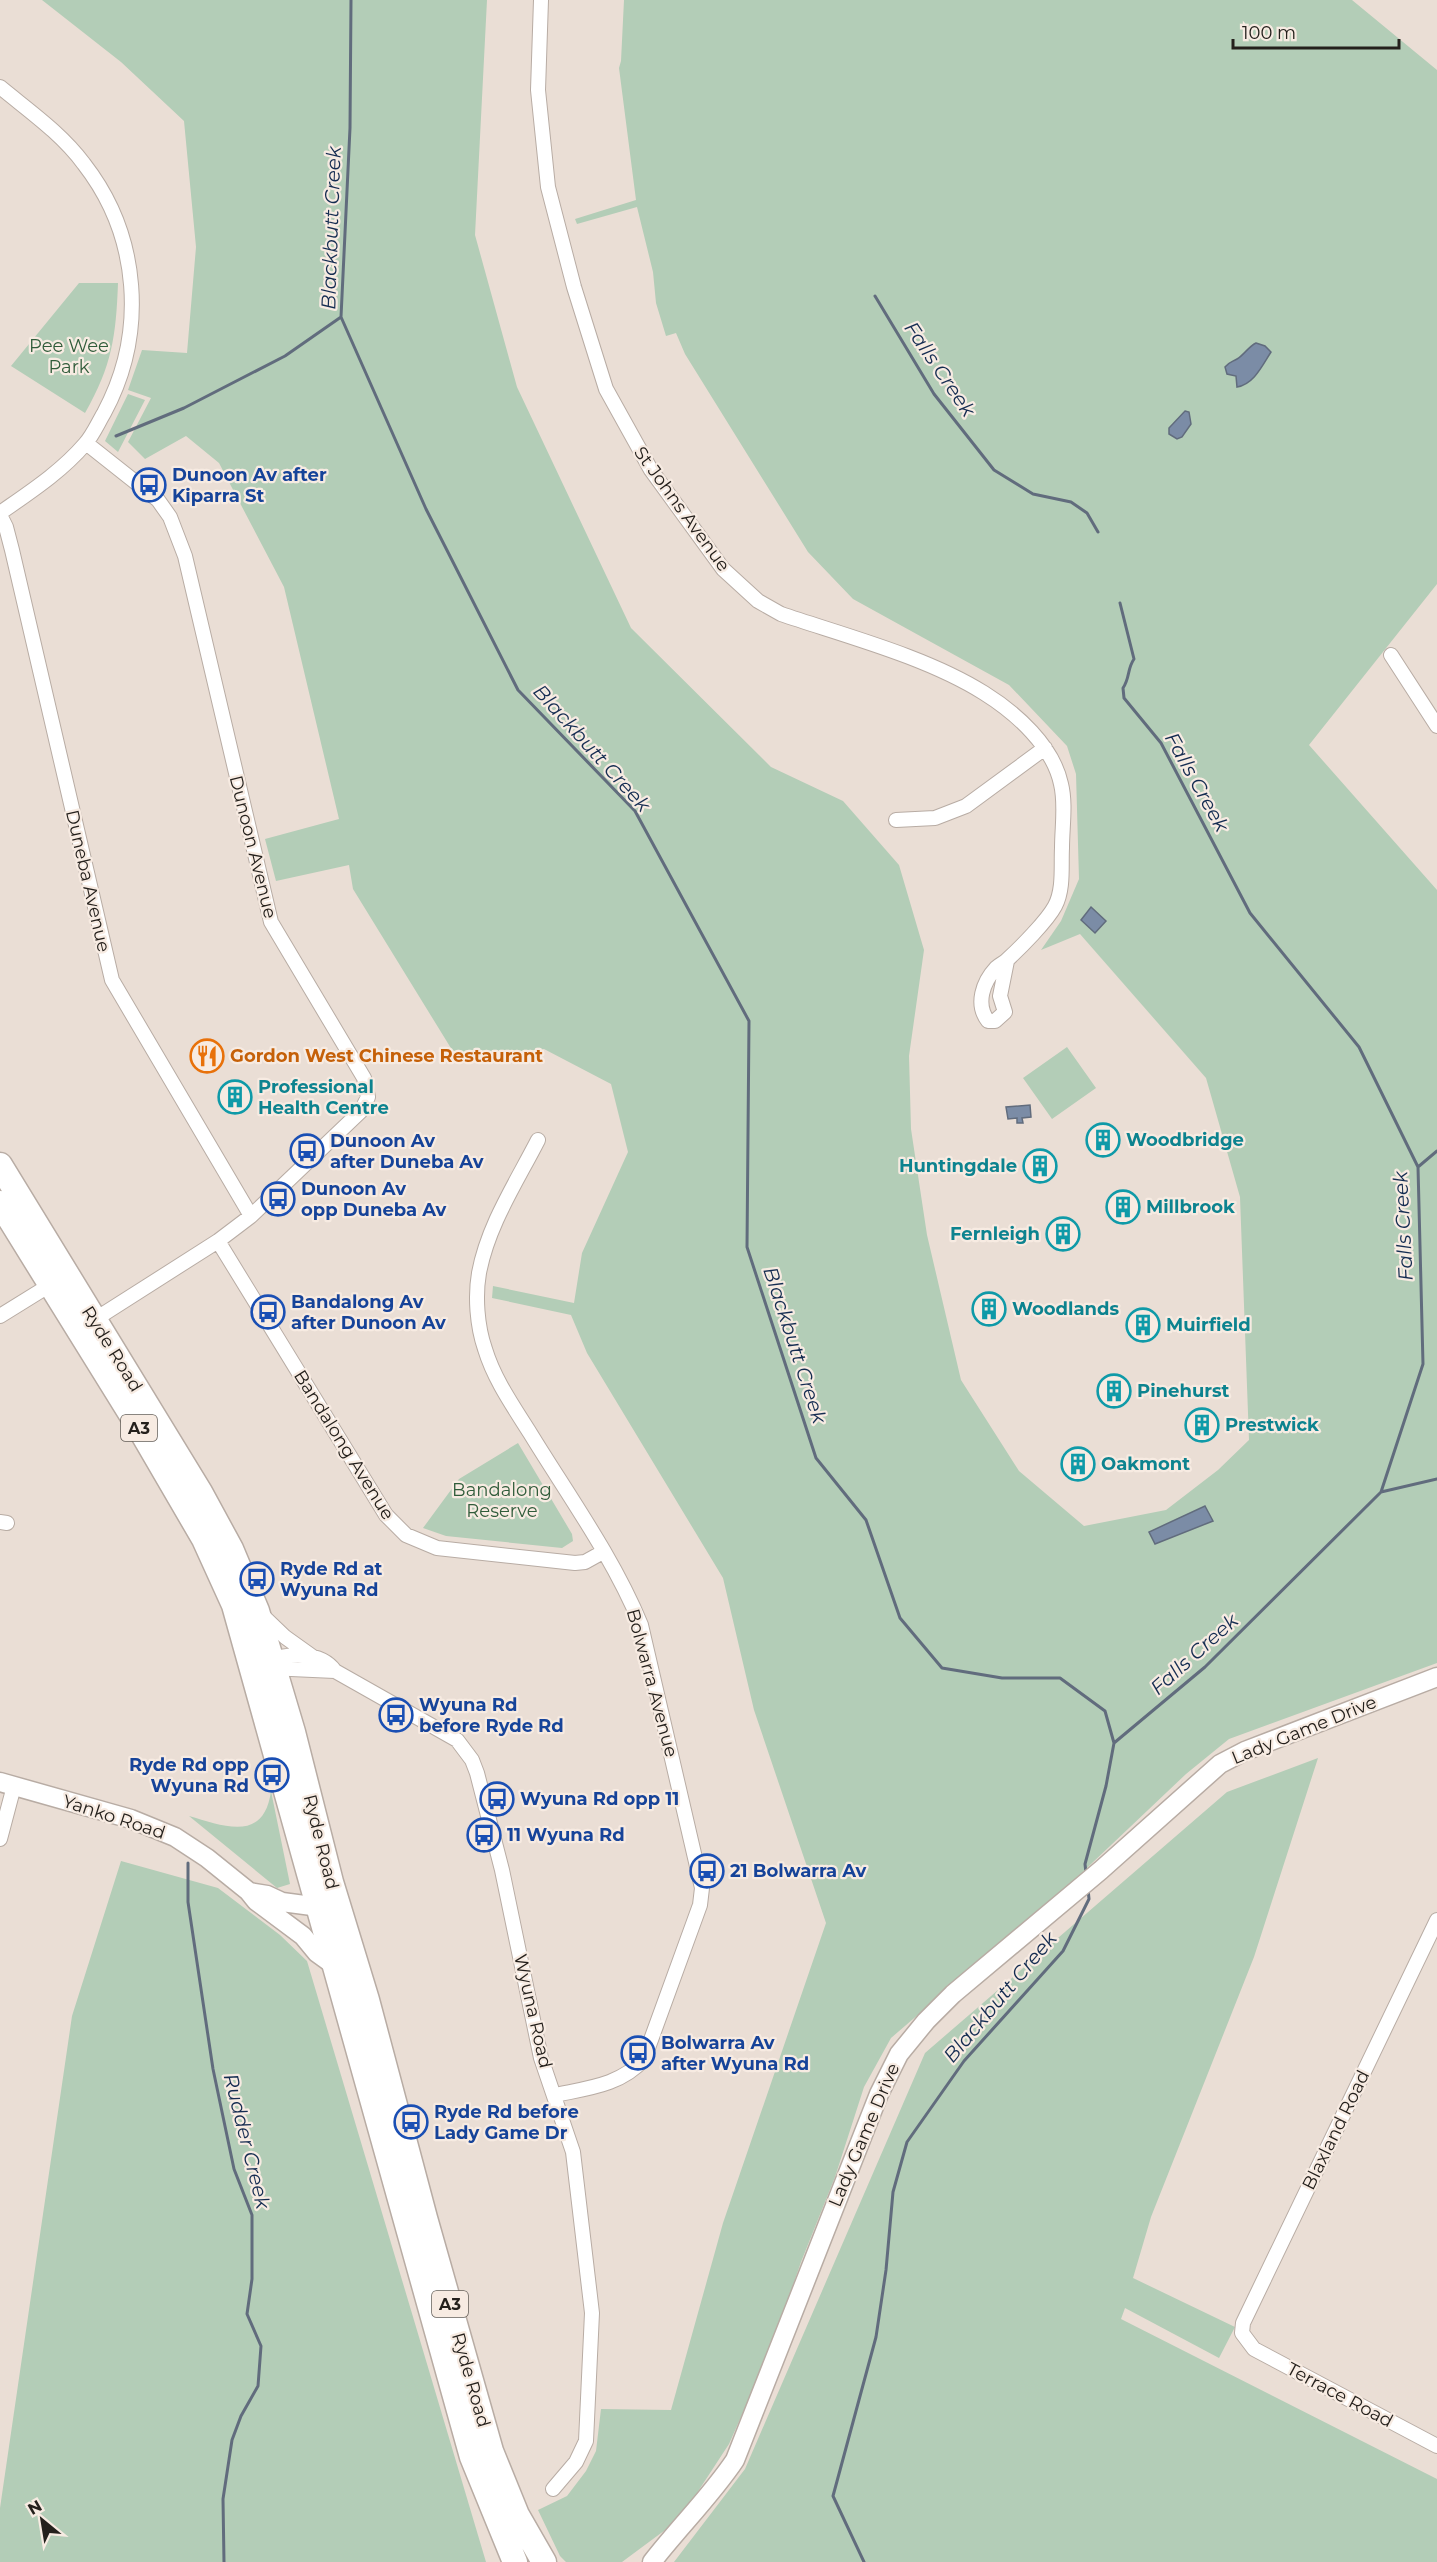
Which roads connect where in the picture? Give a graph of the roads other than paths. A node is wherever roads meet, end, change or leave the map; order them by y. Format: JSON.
{"nodes":[{"id":1,"x":541,"y":0,"type":"edge"},
{"id":2,"x":0,"y":87,"type":"edge"},
{"id":3,"x":86,"y":443,"type":"junction"},
{"id":4,"x":0,"y":514,"type":"edge"},
{"id":5,"x":1391,"y":655,"type":"dead end"},
{"id":6,"x":1437,"y":726,"type":"edge"},
{"id":7,"x":1045,"y":748,"type":"junction"},
{"id":8,"x":896,"y":820,"type":"dead end"},
{"id":9,"x":1007,"y":961,"type":"dead end"},
{"id":10,"x":538,"y":1140,"type":"dead end"},
{"id":11,"x":0,"y":1165,"type":"edge"},
{"id":12,"x":0,"y":1203,"type":"edge"},
{"id":13,"x":251,"y":1216,"type":"junction"},
{"id":14,"x":218,"y":1241,"type":"junction"},
{"id":15,"x":50,"y":1285,"type":"junction"},
{"id":16,"x":0,"y":1316,"type":"edge"},
{"id":17,"x":94,"y":1320,"type":"junction"},
{"id":18,"x":603,"y":1552,"type":"junction"},
{"id":19,"x":257,"y":1611,"type":"junction"},
{"id":20,"x":314,"y":1656,"type":"junction"},
{"id":21,"x":266,"y":1664,"type":"junction"},
{"id":22,"x":335,"y":1671,"type":"junction"},
{"id":23,"x":1437,"y":1677,"type":"edge"},
{"id":24,"x":7,"y":1784,"type":"edge"},
{"id":25,"x":0,"y":1839,"type":"edge"},
{"id":26,"x":248,"y":1891,"type":"junction"},
{"id":27,"x":325,"y":1911,"type":"junction"},
{"id":28,"x":270,"y":1912,"type":"junction"},
{"id":29,"x":1437,"y":1920,"type":"edge"},
{"id":30,"x":335,"y":1966,"type":"junction"},
{"id":31,"x":555,"y":2095,"type":"junction"},
{"id":32,"x":1246,"y":2341,"type":"joint"},
{"id":33,"x":1437,"y":2446,"type":"edge"},
{"id":34,"x":553,"y":2488,"type":"dead end"},
{"id":35,"x":683,"y":2523,"type":"junction"},
{"id":36,"x":545,"y":2560,"type":"edge"},
{"id":37,"x":515,"y":2562,"type":"edge"},
{"id":38,"x":638,"y":2562,"type":"edge"},
{"id":39,"x":652,"y":2562,"type":"edge"}],
"edges":[{"from":1,"to":7,"type":"street","name":"St Johns Avenue"},
{"from":2,"to":3,"type":"street"},
{"from":3,"to":4,"type":"street"},
{"from":3,"to":13,"type":"street","name":"Dunoon Avenue"},
{"from":4,"to":13,"type":"street","name":"Duneba Avenue"},
{"from":5,"to":6,"type":"street"},
{"from":7,"to":8,"type":"street"},
{"from":7,"to":9,"type":"street","name":"St Johns Avenue"},
{"from":10,"to":18,"type":"street","name":"Bolwarra Avenue"},
{"from":11,"to":17,"type":"highway","name":"Ryde Road","number":"A3"},
{"from":12,"to":15,"type":"highway","name":"Ryde Road","number":"A3"},
{"from":13,"to":14,"type":"street","name":"Dunoon Avenue"},
{"from":14,"to":17,"type":"street","name":"Dunoon Avenue"},
{"from":14,"to":18,"type":"street","name":"Bandalong Avenue"},
{"from":15,"to":16,"type":"street"},
{"from":15,"to":21,"type":"highway","name":"Ryde Road","number":"A3"},
{"from":17,"to":19,"type":"highway","name":"Ryde Road","number":"A3"},
{"from":18,"to":31,"type":"street","name":"Bolwarra Avenue"},
{"from":19,"to":20,"type":"street","name":"Wyuna Road"},
{"from":19,"to":21,"type":"highway","name":"Ryde Road","number":"A3"},
{"from":20,"to":21,"type":"street"},
{"from":20,"to":22,"type":"street","name":"Wyuna Road"},
{"from":21,"to":22,"type":"street","name":"Wyuna Road"},
{"from":21,"to":27,"type":"highway","name":"Ryde Road","number":"A3"},
{"from":22,"to":31,"type":"street","name":"Wyuna Road"},
{"from":23,"to":35,"type":"main road","name":"Lady Game Drive"},
{"from":24,"to":25,"type":"street"},
{"from":24,"to":26,"type":"main road","name":"Yanko Road"},
{"from":26,"to":27,"type":"main road","name":"Yanko Road"},
{"from":26,"to":28,"type":"main road","name":"Yanko Road"},
{"from":27,"to":28,"type":"main road"},
{"from":27,"to":30,"type":"highway","name":"Ryde Road","number":"A3"},
{"from":27,"to":36,"type":"highway","name":"Ryde Road","number":"A3"},
{"from":28,"to":30,"type":"main road","name":"Yanko Road"},
{"from":29,"to":32,"type":"street","name":"Blaxland Road"},
{"from":30,"to":37,"type":"highway","name":"Ryde Road","number":"A3"},
{"from":31,"to":34,"type":"street","name":"Wyuna Road"},
{"from":32,"to":33,"type":"street","name":"Terrace Road"},
{"from":35,"to":38,"type":"main road","name":"Lady Game Drive"},
{"from":35,"to":39,"type":"main road","name":"Lady Game Drive"}]}
